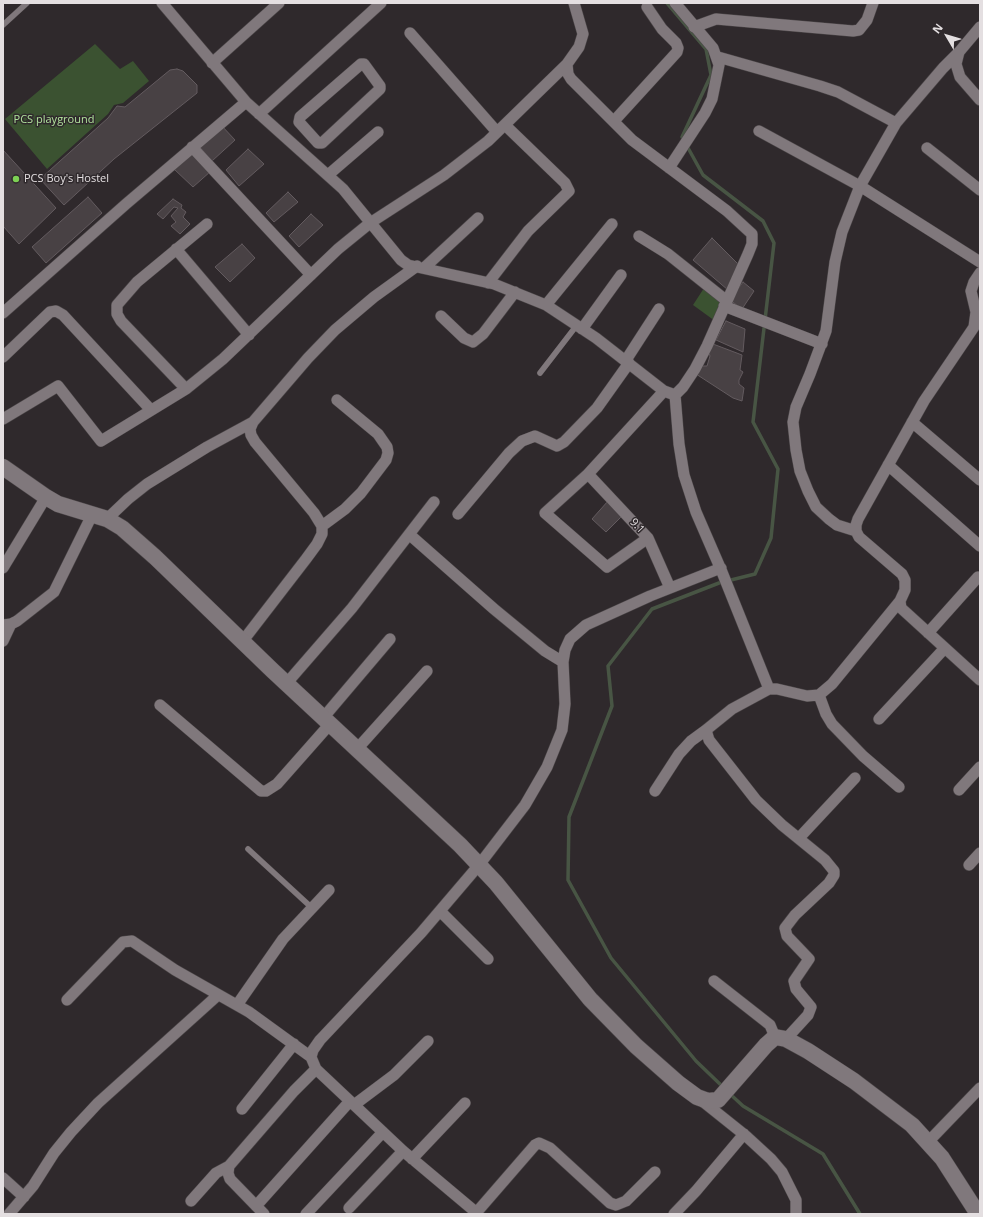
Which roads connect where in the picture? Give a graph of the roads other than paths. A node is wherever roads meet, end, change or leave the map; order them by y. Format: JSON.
{"nodes":[{"id":1,"x":27,"y":3,"type":"edge"},
{"id":2,"x":162,"y":3,"type":"edge"},
{"id":3,"x":279,"y":3,"type":"edge"},
{"id":4,"x":381,"y":3,"type":"edge"},
{"id":5,"x":574,"y":3,"type":"edge"},
{"id":6,"x":675,"y":3,"type":"edge"},
{"id":7,"x":873,"y":3,"type":"edge"},
{"id":8,"x":647,"y":7,"type":"dead end"},
{"id":9,"x":3,"y":25,"type":"edge"},
{"id":10,"x":694,"y":26,"type":"junction"},
{"id":11,"x":980,"y":27,"type":"edge"},
{"id":12,"x":410,"y":33,"type":"dead end"},
{"id":13,"x":959,"y":52,"type":"junction"},
{"id":14,"x":718,"y":57,"type":"junction"},
{"id":15,"x":212,"y":63,"type":"junction"},
{"id":16,"x":567,"y":64,"type":"junction"},
{"id":17,"x":980,"y":100,"type":"edge"},
{"id":18,"x":246,"y":102,"type":"junction"},
{"id":19,"x":259,"y":114,"type":"junction"},
{"id":20,"x":614,"y":121,"type":"junction"},
{"id":21,"x":896,"y":123,"type":"junction"},
{"id":22,"x":501,"y":129,"type":"junction"},
{"id":23,"x":759,"y":131,"type":"dead end"},
{"id":24,"x":378,"y":132,"type":"dead end"},
{"id":25,"x":310,"y":133,"type":"junction"},
{"id":26,"x":296,"y":146,"type":"junction"},
{"id":27,"x":192,"y":147,"type":"junction"},
{"id":28,"x":927,"y":148,"type":"dead end"},
{"id":29,"x":669,"y":168,"type":"junction"},
{"id":30,"x":328,"y":175,"type":"junction"},
{"id":31,"x":860,"y":186,"type":"junction"},
{"id":32,"x":980,"y":190,"type":"edge"},
{"id":33,"x":478,"y":218,"type":"dead end"},
{"id":34,"x":370,"y":223,"type":"junction"},
{"id":35,"x":207,"y":224,"type":"dead end"},
{"id":36,"x":612,"y":224,"type":"dead end"},
{"id":37,"x":639,"y":236,"type":"dead end"},
{"id":38,"x":176,"y":249,"type":"junction"},
{"id":39,"x":980,"y":262,"type":"edge"},
{"id":40,"x":421,"y":267,"type":"junction"},
{"id":41,"x":311,"y":274,"type":"junction"},
{"id":42,"x":621,"y":275,"type":"dead end"},
{"id":43,"x":978,"y":280,"type":"edge"},
{"id":44,"x":488,"y":283,"type":"junction"},
{"id":45,"x":515,"y":292,"type":"junction"},
{"id":46,"x":726,"y":303,"type":"junction"},
{"id":47,"x":546,"y":305,"type":"junction"},
{"id":48,"x":658,"y":309,"type":"dead end"},
{"id":49,"x":3,"y":313,"type":"edge"},
{"id":50,"x":441,"y":316,"type":"dead end"},
{"id":51,"x":580,"y":327,"type":"junction"},
{"id":52,"x":249,"y":335,"type":"junction"},
{"id":53,"x":822,"y":344,"type":"junction"},
{"id":54,"x":3,"y":357,"type":"edge"},
{"id":55,"x":627,"y":362,"type":"junction"},
{"id":56,"x":540,"y":373,"type":"dead end"},
{"id":57,"x":186,"y":389,"type":"junction"},
{"id":58,"x":664,"y":391,"type":"junction"},
{"id":59,"x":675,"y":395,"type":"junction"},
{"id":60,"x":337,"y":400,"type":"dead end"},
{"id":61,"x":151,"y":410,"type":"junction"},
{"id":62,"x":3,"y":419,"type":"edge"},
{"id":63,"x":253,"y":422,"type":"junction"},
{"id":64,"x":912,"y":422,"type":"junction"},
{"id":65,"x":888,"y":465,"type":"junction"},
{"id":66,"x":3,"y":467,"type":"edge"},
{"id":67,"x":588,"y":474,"type":"junction"},
{"id":68,"x":980,"y":480,"type":"edge"},
{"id":69,"x":46,"y":497,"type":"junction"},
{"id":70,"x":434,"y":502,"type":"dead end"},
{"id":71,"x":93,"y":513,"type":"junction"},
{"id":72,"x":458,"y":514,"type":"dead end"},
{"id":73,"x":108,"y":519,"type":"junction"},
{"id":74,"x":322,"y":526,"type":"junction"},
{"id":75,"x":856,"y":531,"type":"junction"},
{"id":76,"x":410,"y":535,"type":"junction"},
{"id":77,"x":648,"y":538,"type":"junction"},
{"id":78,"x":980,"y":546,"type":"edge"},
{"id":79,"x":3,"y":568,"type":"edge"},
{"id":80,"x":722,"y":570,"type":"junction"},
{"id":81,"x":978,"y":577,"type":"dead end"},
{"id":82,"x":670,"y":588,"type":"junction"},
{"id":83,"x":900,"y":601,"type":"junction"},
{"id":84,"x":7,"y":625,"type":"edge"},
{"id":85,"x":928,"y":633,"type":"junction"},
{"id":86,"x":390,"y":639,"type":"dead end"},
{"id":87,"x":3,"y":642,"type":"edge"},
{"id":88,"x":242,"y":642,"type":"junction"},
{"id":89,"x":944,"y":649,"type":"junction"},
{"id":90,"x":563,"y":662,"type":"junction"},
{"id":91,"x":427,"y":671,"type":"dead end"},
{"id":92,"x":980,"y":680,"type":"edge"},
{"id":93,"x":286,"y":684,"type":"junction"},
{"id":94,"x":768,"y":689,"type":"junction"},
{"id":95,"x":819,"y":695,"type":"junction"},
{"id":96,"x":160,"y":706,"type":"dead end"},
{"id":97,"x":879,"y":719,"type":"dead end"},
{"id":98,"x":326,"y":721,"type":"junction"},
{"id":99,"x":706,"y":730,"type":"junction"},
{"id":100,"x":357,"y":749,"type":"junction"},
{"id":101,"x":980,"y":768,"type":"edge"},
{"id":102,"x":855,"y":778,"type":"dead end"},
{"id":103,"x":899,"y":787,"type":"dead end"},
{"id":104,"x":959,"y":790,"type":"dead end"},
{"id":105,"x":655,"y":791,"type":"dead end"},
{"id":106,"x":799,"y":838,"type":"junction"},
{"id":107,"x":248,"y":849,"type":"dead end"},
{"id":108,"x":980,"y":853,"type":"edge"},
{"id":109,"x":479,"y":865,"type":"junction"},
{"id":110,"x":969,"y":865,"type":"dead end"},
{"id":111,"x":329,"y":890,"type":"dead end"},
{"id":112,"x":311,"y":908,"type":"junction"},
{"id":113,"x":440,"y":911,"type":"junction"},
{"id":114,"x":488,"y":959,"type":"dead end"},
{"id":115,"x":714,"y":981,"type":"dead end"},
{"id":116,"x":218,"y":995,"type":"junction"},
{"id":117,"x":67,"y":1000,"type":"dead end"},
{"id":118,"x":237,"y":1006,"type":"junction"},
{"id":119,"x":781,"y":1038,"type":"junction"},
{"id":120,"x":428,"y":1040,"type":"dead end"},
{"id":121,"x":294,"y":1044,"type":"junction"},
{"id":122,"x":311,"y":1056,"type":"junction"},
{"id":123,"x":316,"y":1069,"type":"junction"},
{"id":124,"x":980,"y":1088,"type":"edge"},
{"id":125,"x":697,"y":1097,"type":"junction"},
{"id":126,"x":352,"y":1103,"type":"junction"},
{"id":127,"x":465,"y":1103,"type":"dead end"},
{"id":128,"x":242,"y":1109,"type":"dead end"},
{"id":129,"x":383,"y":1132,"type":"junction"},
{"id":130,"x":744,"y":1134,"type":"junction"},
{"id":131,"x":928,"y":1142,"type":"junction"},
{"id":132,"x":403,"y":1151,"type":"junction"},
{"id":133,"x":412,"y":1159,"type":"junction"},
{"id":134,"x":229,"y":1166,"type":"junction"},
{"id":135,"x":655,"y":1172,"type":"dead end"},
{"id":136,"x":3,"y":1178,"type":"edge"},
{"id":137,"x":24,"y":1197,"type":"junction"},
{"id":138,"x":191,"y":1201,"type":"dead end"},
{"id":139,"x":256,"y":1206,"type":"junction"},
{"id":140,"x":349,"y":1208,"type":"dead end"},
{"id":141,"x":477,"y":1213,"type":"edge"},
{"id":142,"x":10,"y":1214,"type":"edge"},
{"id":143,"x":264,"y":1214,"type":"edge"},
{"id":144,"x":306,"y":1214,"type":"edge"},
{"id":145,"x":674,"y":1214,"type":"edge"},
{"id":146,"x":796,"y":1214,"type":"edge"},
{"id":147,"x":978,"y":1214,"type":"edge"}],
"edges":[{"from":1,"to":9,"type":"lane"},
{"from":2,"to":15,"type":"street"},
{"from":3,"to":15,"type":"street"},
{"from":4,"to":19,"type":"street"},
{"from":5,"to":16,"type":"street"},
{"from":6,"to":10,"type":"street"},
{"from":7,"to":10,"type":"street"},
{"from":8,"to":20,"type":"street"},
{"from":10,"to":14,"type":"street"},
{"from":11,"to":13,"type":"street"},
{"from":12,"to":22,"type":"street"},
{"from":13,"to":17,"type":"street"},
{"from":13,"to":21,"type":"street"},
{"from":14,"to":21,"type":"street"},
{"from":14,"to":29,"type":"street"},
{"from":15,"to":18,"type":"street"},
{"from":16,"to":20,"type":"street"},
{"from":16,"to":22,"type":"street"},
{"from":18,"to":19,"type":"street"},
{"from":18,"to":27,"type":"street"},
{"from":19,"to":26,"type":"street"},
{"from":20,"to":29,"type":"street"},
{"from":21,"to":31,"type":"street"},
{"from":22,"to":34,"type":"street"},
{"from":22,"to":44,"type":"street"},
{"from":23,"to":31,"type":"street"},
{"from":24,"to":30,"type":"street"},
{"from":25,"to":25,"type":"street"},
{"from":25,"to":26,"type":"street"},
{"from":26,"to":30,"type":"street"},
{"from":27,"to":41,"type":"street"},
{"from":27,"to":49,"type":"street"},
{"from":28,"to":32,"type":"street"},
{"from":29,"to":46,"type":"street"},
{"from":30,"to":34,"type":"street"},
{"from":31,"to":39,"type":"street"},
{"from":31,"to":53,"type":"street"},
{"from":33,"to":40,"type":"street"},
{"from":34,"to":40,"type":"street"},
{"from":34,"to":41,"type":"street"},
{"from":35,"to":38,"type":"street"},
{"from":36,"to":47,"type":"street"},
{"from":37,"to":46,"type":"street"},
{"from":38,"to":52,"type":"street"},
{"from":38,"to":57,"type":"street"},
{"from":40,"to":44,"type":"street"},
{"from":40,"to":63,"type":"street"},
{"from":41,"to":52,"type":"street"},
{"from":42,"to":51,"type":"street"},
{"from":43,"to":64,"type":"street"},
{"from":44,"to":45,"type":"street"},
{"from":45,"to":47,"type":"street"},
{"from":45,"to":50,"type":"street"},
{"from":46,"to":53,"type":"street"},
{"from":46,"to":59,"type":"street"},
{"from":47,"to":51,"type":"street"},
{"from":48,"to":55,"type":"street"},
{"from":51,"to":55,"type":"street"},
{"from":51,"to":56,"type":"lane"},
{"from":52,"to":57,"type":"street"},
{"from":53,"to":75,"type":"street"},
{"from":54,"to":61,"type":"street"},
{"from":55,"to":58,"type":"street"},
{"from":55,"to":72,"type":"street"},
{"from":57,"to":61,"type":"street"},
{"from":58,"to":59,"type":"street"},
{"from":58,"to":67,"type":"street"},
{"from":59,"to":80,"type":"street"},
{"from":60,"to":74,"type":"street"},
{"from":61,"to":62,"type":"street"},
{"from":63,"to":73,"type":"street"},
{"from":63,"to":74,"type":"street"},
{"from":64,"to":65,"type":"street"},
{"from":64,"to":68,"type":"street"},
{"from":65,"to":75,"type":"street"},
{"from":65,"to":78,"type":"street"},
{"from":66,"to":69,"type":"main road"},
{"from":67,"to":77,"type":"street","name":"9.1"},
{"from":67,"to":77,"type":"street"},
{"from":69,"to":71,"type":"main road"},
{"from":69,"to":79,"type":"street"},
{"from":70,"to":76,"type":"street"},
{"from":71,"to":73,"type":"main road"},
{"from":71,"to":84,"type":"street"},
{"from":73,"to":88,"type":"main road"},
{"from":74,"to":88,"type":"street"},
{"from":75,"to":83,"type":"street"},
{"from":76,"to":90,"type":"street"},
{"from":76,"to":93,"type":"street"},
{"from":77,"to":82,"type":"street","name":"9.1"},
{"from":80,"to":82,"type":"street"},
{"from":80,"to":94,"type":"street"},
{"from":81,"to":85,"type":"street"},
{"from":82,"to":90,"type":"street"},
{"from":83,"to":85,"type":"street"},
{"from":83,"to":95,"type":"street"},
{"from":84,"to":87,"type":"street"},
{"from":85,"to":89,"type":"street"},
{"from":86,"to":98,"type":"street"},
{"from":88,"to":93,"type":"main road"},
{"from":89,"to":92,"type":"street"},
{"from":89,"to":97,"type":"street"},
{"from":90,"to":109,"type":"street"},
{"from":91,"to":100,"type":"street"},
{"from":93,"to":98,"type":"main road"},
{"from":94,"to":95,"type":"street"},
{"from":94,"to":99,"type":"street"},
{"from":95,"to":103,"type":"street"},
{"from":96,"to":98,"type":"street"},
{"from":98,"to":100,"type":"main road"},
{"from":99,"to":105,"type":"street"},
{"from":99,"to":106,"type":"street"},
{"from":100,"to":109,"type":"main road"},
{"from":101,"to":104,"type":"street"},
{"from":102,"to":106,"type":"street"},
{"from":106,"to":119,"type":"street"},
{"from":107,"to":112,"type":"lane"},
{"from":108,"to":110,"type":"street"},
{"from":109,"to":113,"type":"street"},
{"from":109,"to":125,"type":"main road"},
{"from":111,"to":112,"type":"street"},
{"from":112,"to":118,"type":"street"},
{"from":113,"to":114,"type":"street"},
{"from":113,"to":122,"type":"street"},
{"from":115,"to":119,"type":"street"},
{"from":116,"to":117,"type":"street"},
{"from":116,"to":118,"type":"street"},
{"from":116,"to":137,"type":"street"},
{"from":118,"to":121,"type":"street"},
{"from":119,"to":125,"type":"main road"},
{"from":119,"to":131,"type":"main road"},
{"from":120,"to":126,"type":"street"},
{"from":121,"to":122,"type":"street"},
{"from":121,"to":128,"type":"street"},
{"from":122,"to":123,"type":"street"},
{"from":123,"to":126,"type":"street"},
{"from":123,"to":134,"type":"street"},
{"from":124,"to":131,"type":"street"},
{"from":125,"to":130,"type":"street"},
{"from":126,"to":129,"type":"street"},
{"from":126,"to":139,"type":"street"},
{"from":127,"to":133,"type":"street"},
{"from":129,"to":132,"type":"street"},
{"from":129,"to":144,"type":"street"},
{"from":130,"to":145,"type":"street"},
{"from":130,"to":146,"type":"street"},
{"from":131,"to":147,"type":"main road"},
{"from":132,"to":133,"type":"street"},
{"from":132,"to":140,"type":"street"},
{"from":133,"to":141,"type":"street"},
{"from":134,"to":138,"type":"street"},
{"from":134,"to":139,"type":"street"},
{"from":135,"to":141,"type":"street"},
{"from":136,"to":137,"type":"street"},
{"from":137,"to":142,"type":"street"},
{"from":139,"to":143,"type":"street"}]}
